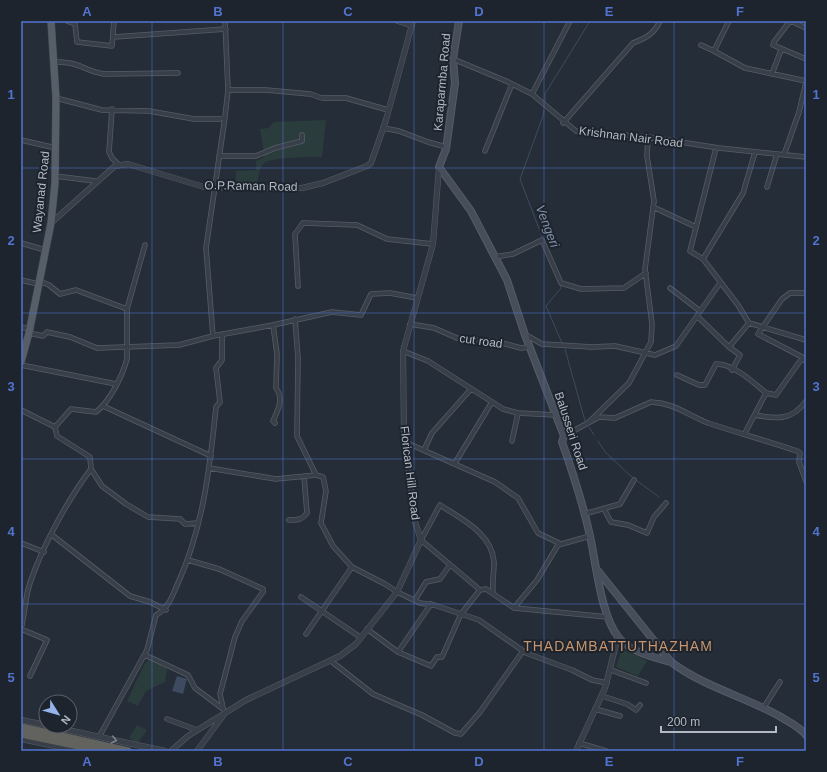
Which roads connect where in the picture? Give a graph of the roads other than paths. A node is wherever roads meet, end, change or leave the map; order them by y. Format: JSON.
{"nodes":[{"id":1,"x":51,"y":21,"type":"edge"},
{"id":2,"x":67,"y":21,"type":"edge"},
{"id":3,"x":114,"y":21,"type":"edge"},
{"id":4,"x":225,"y":21,"type":"edge"},
{"id":5,"x":397,"y":21,"type":"edge"},
{"id":6,"x":459,"y":21,"type":"edge"},
{"id":7,"x":570,"y":21,"type":"edge"},
{"id":8,"x":660,"y":21,"type":"edge"},
{"id":9,"x":729,"y":21,"type":"edge"},
{"id":10,"x":791,"y":21,"type":"edge"},
{"id":11,"x":413,"y":23,"type":"edge"},
{"id":12,"x":806,"y":28,"type":"edge"},
{"id":13,"x":226,"y":29,"type":"junction"},
{"id":14,"x":114,"y":38,"type":"junction"},
{"id":15,"x":701,"y":45,"type":"dead end"},
{"id":16,"x":781,"y":50,"type":"junction"},
{"id":17,"x":714,"y":51,"type":"junction"},
{"id":18,"x":453,"y":58,"type":"junction"},
{"id":19,"x":806,"y":59,"type":"edge"},
{"id":20,"x":55,"y":62,"type":"junction"},
{"id":21,"x":178,"y":73,"type":"dead end"},
{"id":22,"x":772,"y":74,"type":"junction"},
{"id":23,"x":806,"y":82,"type":"edge"},
{"id":24,"x":512,"y":84,"type":"junction"},
{"id":25,"x":228,"y":90,"type":"junction"},
{"id":26,"x":532,"y":94,"type":"junction"},
{"id":27,"x":56,"y":98,"type":"junction"},
{"id":28,"x":112,"y":109,"type":"junction"},
{"id":29,"x":388,"y":110,"type":"junction"},
{"id":30,"x":225,"y":117,"type":"junction"},
{"id":31,"x":564,"y":123,"type":"junction"},
{"id":32,"x":383,"y":128,"type":"junction"},
{"id":33,"x":302,"y":135,"type":"dead end"},
{"id":34,"x":648,"y":137,"type":"junction"},
{"id":35,"x":21,"y":140,"type":"edge"},
{"id":36,"x":446,"y":147,"type":"junction"},
{"id":37,"x":56,"y":148,"type":"junction"},
{"id":38,"x":716,"y":148,"type":"junction"},
{"id":39,"x":485,"y":152,"type":"dead end"},
{"id":40,"x":754,"y":152,"type":"junction"},
{"id":41,"x":777,"y":154,"type":"junction"},
{"id":42,"x":784,"y":155,"type":"junction"},
{"id":43,"x":219,"y":156,"type":"junction"},
{"id":44,"x":806,"y":157,"type":"edge"},
{"id":45,"x":119,"y":165,"type":"junction"},
{"id":46,"x":439,"y":167,"type":"junction"},
{"id":47,"x":56,"y":176,"type":"junction"},
{"id":48,"x":95,"y":181,"type":"junction"},
{"id":49,"x":214,"y":187,"type":"junction"},
{"id":50,"x":767,"y":187,"type":"dead end"},
{"id":51,"x":653,"y":207,"type":"junction"},
{"id":52,"x":51,"y":223,"type":"junction"},
{"id":53,"x":696,"y":227,"type":"junction"},
{"id":54,"x":21,"y":242,"type":"edge"},
{"id":55,"x":433,"y":244,"type":"junction"},
{"id":56,"x":144,"y":245,"type":"dead end"},
{"id":57,"x":45,"y":250,"type":"junction"},
{"id":58,"x":495,"y":257,"type":"junction"},
{"id":59,"x":703,"y":259,"type":"junction"},
{"id":60,"x":646,"y":273,"type":"junction"},
{"id":61,"x":21,"y":280,"type":"edge"},
{"id":62,"x":39,"y":283,"type":"junction"},
{"id":63,"x":720,"y":283,"type":"junction"},
{"id":64,"x":298,"y":286,"type":"dead end"},
{"id":65,"x":670,"y":288,"type":"dead end"},
{"id":66,"x":806,"y":293,"type":"edge"},
{"id":67,"x":418,"y":298,"type":"junction"},
{"id":68,"x":127,"y":309,"type":"junction"},
{"id":69,"x":700,"y":311,"type":"junction"},
{"id":70,"x":697,"y":316,"type":"junction"},
{"id":71,"x":295,"y":319,"type":"junction"},
{"id":72,"x":749,"y":323,"type":"junction"},
{"id":73,"x":410,"y":324,"type":"junction"},
{"id":74,"x":273,"y":325,"type":"junction"},
{"id":75,"x":21,"y":327,"type":"edge"},
{"id":76,"x":762,"y":327,"type":"junction"},
{"id":77,"x":29,"y":331,"type":"junction"},
{"id":78,"x":222,"y":334,"type":"junction"},
{"id":79,"x":525,"y":335,"type":"junction"},
{"id":80,"x":213,"y":336,"type":"junction"},
{"id":81,"x":806,"y":340,"type":"edge"},
{"id":82,"x":127,"y":346,"type":"junction"},
{"id":83,"x":729,"y":346,"type":"junction"},
{"id":84,"x":530,"y":347,"type":"junction"},
{"id":85,"x":403,"y":351,"type":"junction"},
{"id":86,"x":646,"y":352,"type":"junction"},
{"id":87,"x":806,"y":359,"type":"edge"},
{"id":88,"x":21,"y":364,"type":"edge"},
{"id":89,"x":732,"y":370,"type":"junction"},
{"id":90,"x":677,"y":375,"type":"dead end"},
{"id":91,"x":116,"y":384,"type":"junction"},
{"id":92,"x":471,"y":389,"type":"junction"},
{"id":93,"x":766,"y":393,"type":"junction"},
{"id":94,"x":806,"y":401,"type":"edge"},
{"id":95,"x":492,"y":402,"type":"junction"},
{"id":96,"x":103,"y":406,"type":"junction"},
{"id":97,"x":21,"y":410,"type":"edge"},
{"id":98,"x":518,"y":413,"type":"junction"},
{"id":99,"x":556,"y":415,"type":"junction"},
{"id":100,"x":755,"y":415,"type":"junction"},
{"id":101,"x":275,"y":423,"type":"dead end"},
{"id":102,"x":588,"y":424,"type":"junction"},
{"id":103,"x":55,"y":427,"type":"junction"},
{"id":104,"x":745,"y":433,"type":"junction"},
{"id":105,"x":564,"y":436,"type":"junction"},
{"id":106,"x":512,"y":441,"type":"dead end"},
{"id":107,"x":405,"y":442,"type":"junction"},
{"id":108,"x":424,"y":450,"type":"junction"},
{"id":109,"x":211,"y":456,"type":"junction"},
{"id":110,"x":806,"y":457,"type":"edge"},
{"id":111,"x":799,"y":459,"type":"junction"},
{"id":112,"x":455,"y":463,"type":"junction"},
{"id":113,"x":209,"y":468,"type":"junction"},
{"id":114,"x":91,"y":469,"type":"junction"},
{"id":115,"x":316,"y":475,"type":"junction"},
{"id":116,"x":304,"y":476,"type":"junction"},
{"id":117,"x":634,"y":480,"type":"dead end"},
{"id":118,"x":806,"y":481,"type":"edge"},
{"id":119,"x":666,"y":503,"type":"dead end"},
{"id":120,"x":604,"y":509,"type":"junction"},
{"id":121,"x":584,"y":514,"type":"junction"},
{"id":122,"x":290,"y":520,"type":"dead end"},
{"id":123,"x":198,"y":523,"type":"junction"},
{"id":124,"x":52,"y":535,"type":"junction"},
{"id":125,"x":590,"y":536,"type":"junction"},
{"id":126,"x":421,"y":540,"type":"junction"},
{"id":127,"x":21,"y":543,"type":"edge"},
{"id":128,"x":561,"y":544,"type":"junction"},
{"id":129,"x":44,"y":552,"type":"junction"},
{"id":130,"x":188,"y":560,"type":"junction"},
{"id":131,"x":450,"y":565,"type":"junction"},
{"id":132,"x":352,"y":567,"type":"junction"},
{"id":133,"x":595,"y":567,"type":"junction"},
{"id":134,"x":480,"y":590,"type":"junction"},
{"id":135,"x":397,"y":592,"type":"junction"},
{"id":136,"x":493,"y":593,"type":"junction"},
{"id":137,"x":301,"y":597,"type":"dead end"},
{"id":138,"x":414,"y":600,"type":"junction"},
{"id":139,"x":431,"y":604,"type":"junction"},
{"id":140,"x":514,"y":608,"type":"junction"},
{"id":141,"x":166,"y":610,"type":"junction"},
{"id":142,"x":322,"y":611,"type":"junction"},
{"id":143,"x":461,"y":614,"type":"junction"},
{"id":144,"x":609,"y":618,"type":"junction"},
{"id":145,"x":21,"y":629,"type":"edge"},
{"id":146,"x":367,"y":629,"type":"junction"},
{"id":147,"x":306,"y":634,"type":"dead end"},
{"id":148,"x":360,"y":637,"type":"junction"},
{"id":149,"x":618,"y":637,"type":"junction"},
{"id":150,"x":523,"y":651,"type":"junction"},
{"id":151,"x":398,"y":652,"type":"junction"},
{"id":152,"x":145,"y":655,"type":"junction"},
{"id":153,"x":331,"y":661,"type":"junction"},
{"id":154,"x":671,"y":662,"type":"junction"},
{"id":155,"x":611,"y":670,"type":"junction"},
{"id":156,"x":30,"y":676,"type":"dead end"},
{"id":157,"x":780,"y":682,"type":"dead end"},
{"id":158,"x":646,"y":683,"type":"dead end"},
{"id":159,"x":607,"y":684,"type":"junction"},
{"id":160,"x":602,"y":696,"type":"junction"},
{"id":161,"x":640,"y":705,"type":"dead end"},
{"id":162,"x":764,"y":707,"type":"junction"},
{"id":163,"x":595,"y":709,"type":"junction"},
{"id":164,"x":225,"y":710,"type":"junction"},
{"id":165,"x":620,"y":716,"type":"dead end"},
{"id":166,"x":166,"y":719,"type":"dead end"},
{"id":167,"x":21,"y":720,"type":"edge"},
{"id":168,"x":38,"y":724,"type":"edge"},
{"id":169,"x":21,"y":727,"type":"edge"},
{"id":170,"x":197,"y":730,"type":"junction"},
{"id":171,"x":805,"y":732,"type":"edge"},
{"id":172,"x":78,"y":733,"type":"edge"},
{"id":173,"x":21,"y":734,"type":"edge"},
{"id":174,"x":99,"y":737,"type":"junction"},
{"id":175,"x":21,"y":739,"type":"edge"},
{"id":176,"x":579,"y":743,"type":"junction"},
{"id":177,"x":78,"y":751,"type":"edge"},
{"id":178,"x":103,"y":751,"type":"edge"},
{"id":179,"x":128,"y":751,"type":"edge"},
{"id":180,"x":165,"y":751,"type":"edge"},
{"id":181,"x":171,"y":751,"type":"edge"},
{"id":182,"x":197,"y":751,"type":"edge"},
{"id":183,"x":576,"y":751,"type":"edge"},
{"id":184,"x":606,"y":751,"type":"edge"}],
"edges":[{"from":1,"to":20,"type":"main road","name":"Wayanad Road"},
{"from":2,"to":14,"type":"street"},
{"from":3,"to":14,"type":"street"},
{"from":4,"to":13,"type":"street"},
{"from":5,"to":11,"type":"street"},
{"from":6,"to":18,"type":"main road","name":"Karaparmba Road"},
{"from":7,"to":26,"type":"street"},
{"from":8,"to":31,"type":"street"},
{"from":9,"to":17,"type":"street"},
{"from":10,"to":12,"type":"street"},
{"from":10,"to":16,"type":"street"},
{"from":11,"to":29,"type":"street","name":"O.P.Raman Road"},
{"from":13,"to":14,"type":"street"},
{"from":13,"to":25,"type":"street"},
{"from":15,"to":17,"type":"street"},
{"from":16,"to":19,"type":"street"},
{"from":16,"to":22,"type":"street"},
{"from":17,"to":22,"type":"street"},
{"from":18,"to":24,"type":"street","name":"Krishnan Nair Road"},
{"from":18,"to":36,"type":"main road","name":"Karaparmba Road"},
{"from":20,"to":21,"type":"street"},
{"from":20,"to":27,"type":"main road","name":"Wayanad Road"},
{"from":22,"to":23,"type":"street"},
{"from":23,"to":42,"type":"street"},
{"from":24,"to":26,"type":"street","name":"Krishnan Nair Road"},
{"from":24,"to":39,"type":"street"},
{"from":25,"to":29,"type":"street"},
{"from":25,"to":30,"type":"street"},
{"from":26,"to":31,"type":"street","name":"Krishnan Nair Road"},
{"from":27,"to":28,"type":"street"},
{"from":27,"to":37,"type":"main road","name":"Wayanad Road"},
{"from":28,"to":30,"type":"street"},
{"from":28,"to":45,"type":"street"},
{"from":29,"to":32,"type":"street","name":"O.P.Raman Road"},
{"from":30,"to":43,"type":"street"},
{"from":31,"to":34,"type":"street","name":"Krishnan Nair Road"},
{"from":32,"to":36,"type":"street"},
{"from":32,"to":49,"type":"street","name":"O.P.Raman Road"},
{"from":33,"to":43,"type":"street"},
{"from":34,"to":38,"type":"street","name":"Krishnan Nair Road"},
{"from":34,"to":51,"type":"street"},
{"from":35,"to":37,"type":"street"},
{"from":36,"to":46,"type":"main road","name":"Karaparmba Road"},
{"from":37,"to":47,"type":"main road","name":"Wayanad Road"},
{"from":38,"to":40,"type":"street","name":"Krishnan Nair Road"},
{"from":38,"to":53,"type":"street"},
{"from":40,"to":41,"type":"street","name":"Krishnan Nair Road"},
{"from":40,"to":59,"type":"street"},
{"from":41,"to":42,"type":"street","name":"Krishnan Nair Road"},
{"from":41,"to":50,"type":"street"},
{"from":42,"to":44,"type":"street","name":"Krishnan Nair Road"},
{"from":43,"to":49,"type":"street"},
{"from":45,"to":48,"type":"street"},
{"from":45,"to":49,"type":"street","name":"O.P.Raman Road"},
{"from":46,"to":55,"type":"street","name":"Florican Hill Road"},
{"from":46,"to":58,"type":"main road","name":"Balusseri Road"},
{"from":47,"to":48,"type":"street"},
{"from":47,"to":52,"type":"main road","name":"Wayanad Road"},
{"from":48,"to":52,"type":"street"},
{"from":49,"to":80,"type":"street"},
{"from":51,"to":53,"type":"street"},
{"from":51,"to":60,"type":"street"},
{"from":52,"to":57,"type":"main road","name":"Wayanad Road"},
{"from":53,"to":59,"type":"street"},
{"from":54,"to":57,"type":"street"},
{"from":55,"to":64,"type":"street"},
{"from":55,"to":67,"type":"street","name":"Florican Hill Road"},
{"from":56,"to":68,"type":"street"},
{"from":57,"to":62,"type":"main road","name":"Wayanad Road"},
{"from":58,"to":60,"type":"street"},
{"from":58,"to":79,"type":"main road","name":"Balusseri Road"},
{"from":59,"to":63,"type":"street"},
{"from":60,"to":86,"type":"street"},
{"from":61,"to":62,"type":"street"},
{"from":62,"to":68,"type":"street"},
{"from":62,"to":77,"type":"main road","name":"Wayanad Road"},
{"from":63,"to":69,"type":"street"},
{"from":63,"to":72,"type":"street"},
{"from":65,"to":69,"type":"street"},
{"from":66,"to":76,"type":"street"},
{"from":67,"to":71,"type":"street"},
{"from":67,"to":73,"type":"street","name":"Florican Hill Road"},
{"from":68,"to":82,"type":"street"},
{"from":69,"to":70,"type":"street"},
{"from":70,"to":83,"type":"street"},
{"from":70,"to":86,"type":"street"},
{"from":71,"to":74,"type":"street"},
{"from":71,"to":115,"type":"street"},
{"from":72,"to":76,"type":"street"},
{"from":72,"to":83,"type":"street"},
{"from":73,"to":84,"type":"street","name":"cut road"},
{"from":73,"to":85,"type":"street","name":"Florican Hill Road"},
{"from":74,"to":78,"type":"street"},
{"from":74,"to":101,"type":"street"},
{"from":75,"to":77,"type":"street"},
{"from":76,"to":81,"type":"street"},
{"from":76,"to":87,"type":"street"},
{"from":77,"to":82,"type":"street"},
{"from":77,"to":88,"type":"main road","name":"Wayanad Road"},
{"from":78,"to":80,"type":"street"},
{"from":78,"to":109,"type":"street"},
{"from":79,"to":84,"type":"main road","name":"Balusseri Road"},
{"from":79,"to":86,"type":"street"},
{"from":80,"to":82,"type":"street"},
{"from":82,"to":91,"type":"street"},
{"from":83,"to":89,"type":"street"},
{"from":84,"to":99,"type":"main road","name":"Balusseri Road"},
{"from":85,"to":92,"type":"street"},
{"from":85,"to":107,"type":"street","name":"Florican Hill Road"},
{"from":86,"to":102,"type":"street"},
{"from":87,"to":93,"type":"street"},
{"from":88,"to":91,"type":"street"},
{"from":89,"to":90,"type":"street"},
{"from":89,"to":93,"type":"street"},
{"from":91,"to":96,"type":"street"},
{"from":92,"to":95,"type":"street"},
{"from":92,"to":108,"type":"street"},
{"from":93,"to":100,"type":"street"},
{"from":94,"to":100,"type":"street"},
{"from":95,"to":98,"type":"street"},
{"from":95,"to":112,"type":"street"},
{"from":96,"to":103,"type":"street"},
{"from":96,"to":109,"type":"street"},
{"from":97,"to":103,"type":"street"},
{"from":98,"to":99,"type":"street"},
{"from":98,"to":106,"type":"street"},
{"from":99,"to":105,"type":"main road","name":"Balusseri Road"},
{"from":100,"to":104,"type":"street"},
{"from":102,"to":104,"type":"street"},
{"from":102,"to":105,"type":"street"},
{"from":103,"to":114,"type":"street"},
{"from":104,"to":111,"type":"street"},
{"from":105,"to":121,"type":"main road","name":"Balusseri Road"},
{"from":107,"to":108,"type":"street"},
{"from":107,"to":126,"type":"street","name":"Florican Hill Road"},
{"from":108,"to":112,"type":"street"},
{"from":109,"to":113,"type":"street"},
{"from":110,"to":111,"type":"street"},
{"from":111,"to":118,"type":"street"},
{"from":112,"to":128,"type":"street"},
{"from":113,"to":116,"type":"street"},
{"from":113,"to":123,"type":"street"},
{"from":114,"to":123,"type":"street"},
{"from":114,"to":124,"type":"street"},
{"from":115,"to":116,"type":"street"},
{"from":115,"to":132,"type":"street"},
{"from":116,"to":122,"type":"street"},
{"from":117,"to":120,"type":"street"},
{"from":119,"to":120,"type":"street"},
{"from":120,"to":121,"type":"street"},
{"from":121,"to":125,"type":"main road","name":"Balusseri Road"},
{"from":123,"to":130,"type":"street"},
{"from":124,"to":129,"type":"street"},
{"from":124,"to":141,"type":"street"},
{"from":125,"to":128,"type":"street"},
{"from":125,"to":133,"type":"main road","name":"Balusseri Road"},
{"from":126,"to":131,"type":"street"},
{"from":126,"to":135,"type":"street"},
{"from":126,"to":136,"type":"street"},
{"from":127,"to":129,"type":"street"},
{"from":128,"to":140,"type":"street"},
{"from":129,"to":145,"type":"street"},
{"from":130,"to":141,"type":"street"},
{"from":130,"to":164,"type":"street"},
{"from":131,"to":134,"type":"street"},
{"from":131,"to":138,"type":"street"},
{"from":132,"to":135,"type":"street"},
{"from":132,"to":142,"type":"street"},
{"from":133,"to":144,"type":"main road","name":"Balusseri Road"},
{"from":133,"to":154,"type":"main road"},
{"from":134,"to":136,"type":"street"},
{"from":134,"to":143,"type":"street"},
{"from":135,"to":138,"type":"street"},
{"from":135,"to":146,"type":"street"},
{"from":136,"to":140,"type":"street"},
{"from":137,"to":142,"type":"street"},
{"from":138,"to":139,"type":"street"},
{"from":139,"to":143,"type":"street"},
{"from":139,"to":151,"type":"street"},
{"from":140,"to":144,"type":"street"},
{"from":141,"to":152,"type":"street"},
{"from":142,"to":147,"type":"street"},
{"from":142,"to":148,"type":"street"},
{"from":143,"to":150,"type":"street"},
{"from":143,"to":151,"type":"street"},
{"from":144,"to":149,"type":"main road","name":"Balusseri Road"},
{"from":145,"to":156,"type":"street"},
{"from":146,"to":148,"type":"street"},
{"from":146,"to":151,"type":"street"},
{"from":148,"to":153,"type":"street"},
{"from":149,"to":154,"type":"main road","name":"Balusseri Road"},
{"from":149,"to":155,"type":"street"},
{"from":150,"to":153,"type":"street"},
{"from":150,"to":159,"type":"street"},
{"from":152,"to":164,"type":"street"},
{"from":152,"to":174,"type":"street"},
{"from":153,"to":164,"type":"street"},
{"from":154,"to":162,"type":"main road"},
{"from":155,"to":158,"type":"street"},
{"from":155,"to":159,"type":"street"},
{"from":157,"to":162,"type":"street"},
{"from":159,"to":160,"type":"street"},
{"from":160,"to":161,"type":"street"},
{"from":160,"to":163,"type":"street"},
{"from":162,"to":171,"type":"main road"},
{"from":163,"to":165,"type":"street"},
{"from":163,"to":176,"type":"street"},
{"from":164,"to":170,"type":"street"},
{"from":164,"to":182,"type":"street"},
{"from":166,"to":170,"type":"street"},
{"from":167,"to":168,"type":"street"},
{"from":169,"to":179,"type":"highway"},
{"from":170,"to":181,"type":"street"},
{"from":172,"to":174,"type":"street"},
{"from":173,"to":178,"type":"highway"},
{"from":174,"to":180,"type":"street","one_way":true},
{"from":175,"to":177,"type":"street"},
{"from":176,"to":183,"type":"street"},
{"from":176,"to":184,"type":"street"}]}
